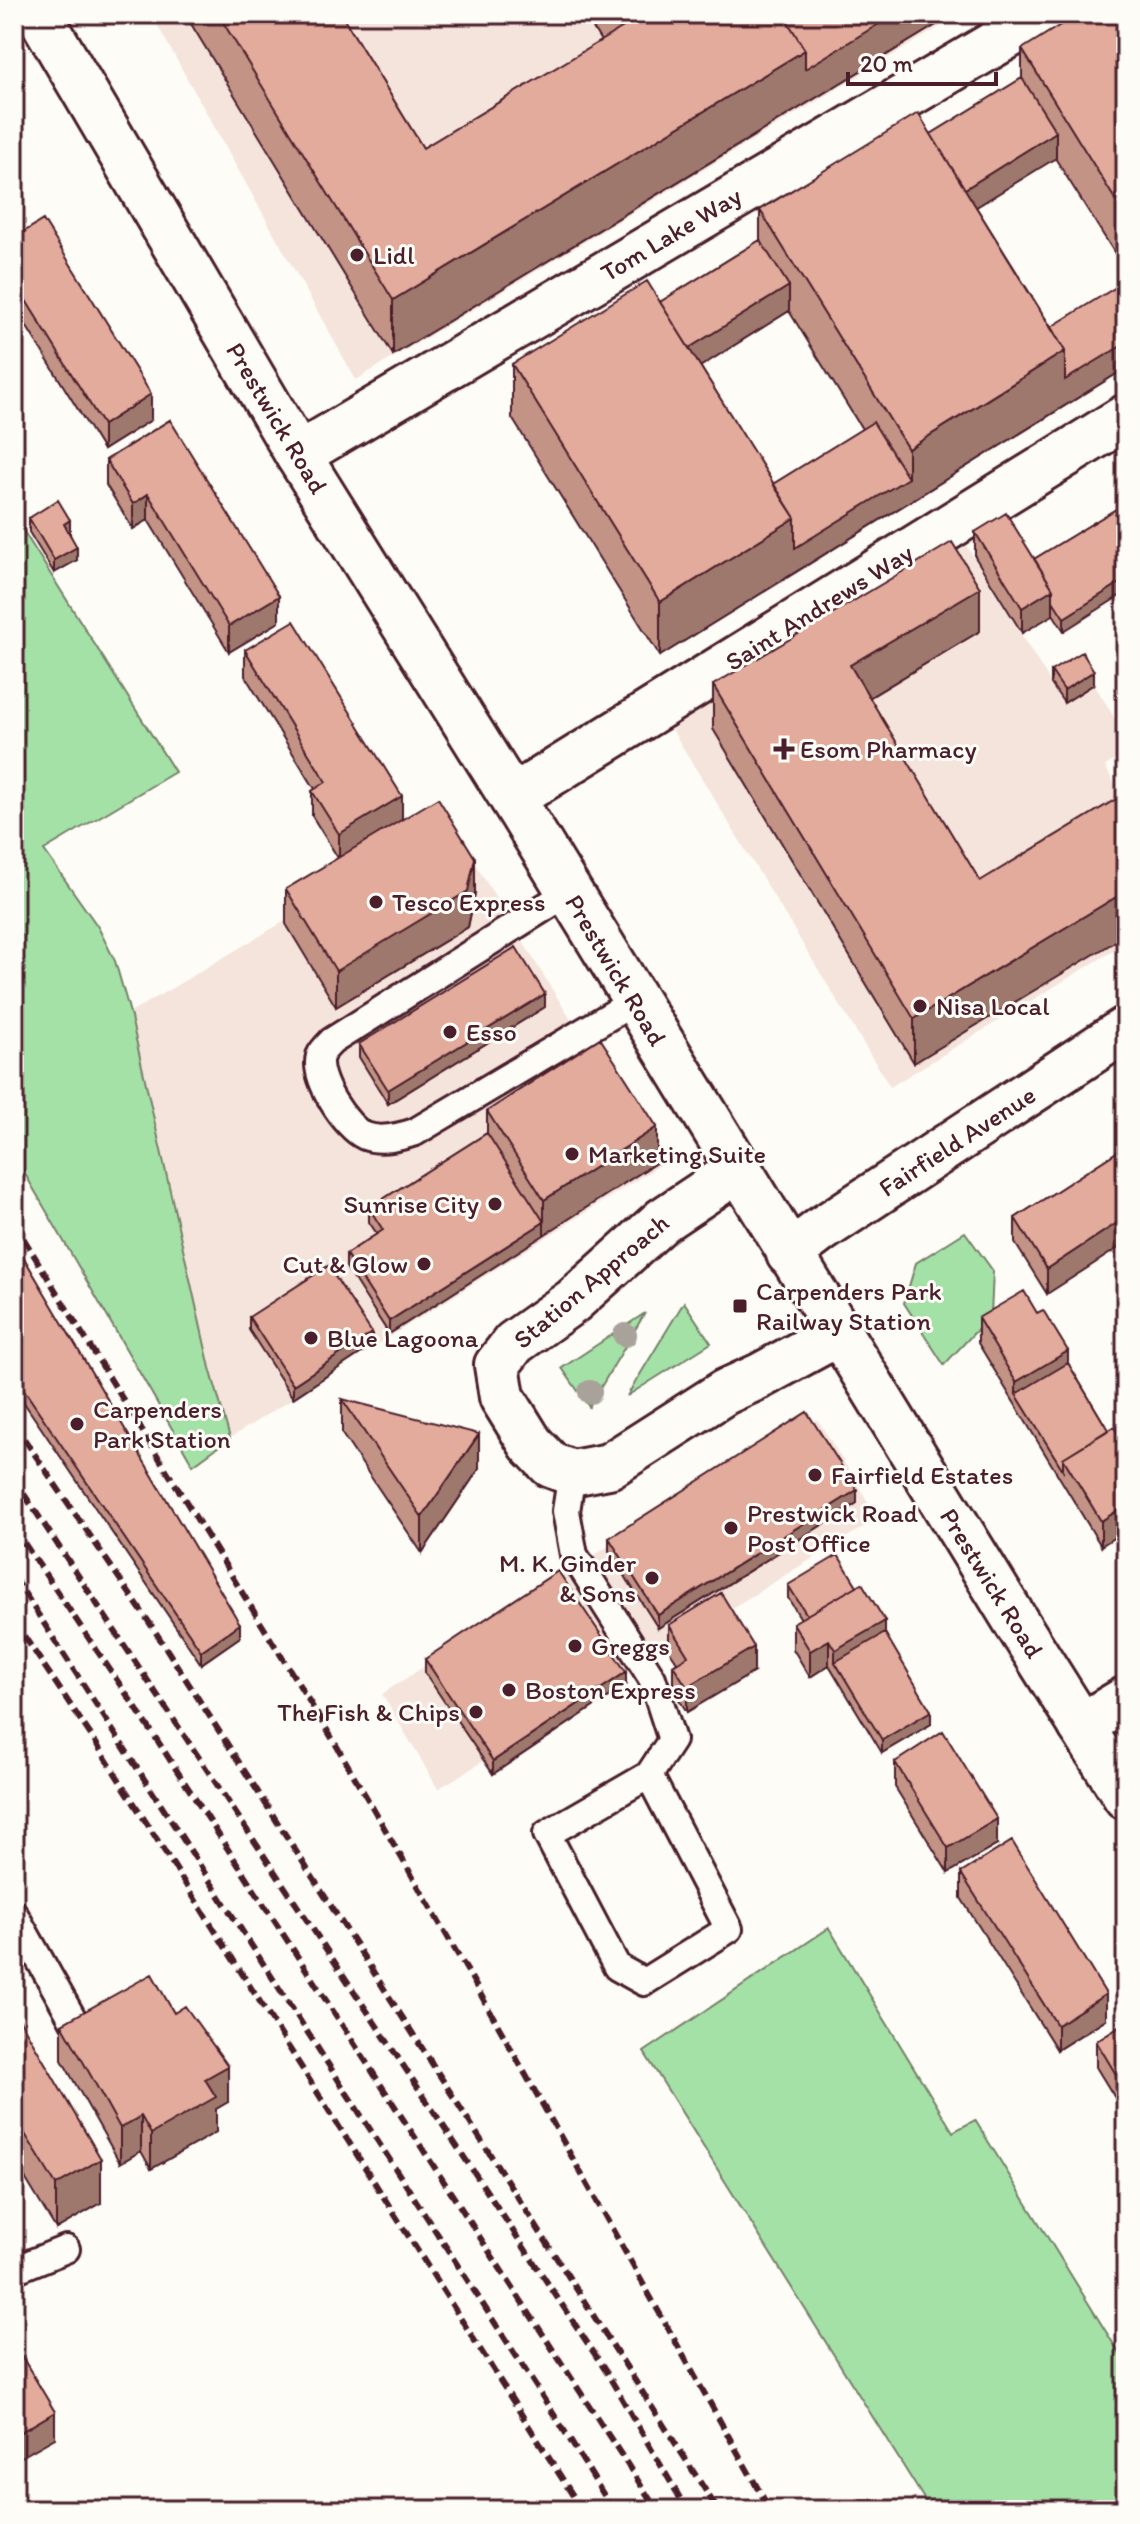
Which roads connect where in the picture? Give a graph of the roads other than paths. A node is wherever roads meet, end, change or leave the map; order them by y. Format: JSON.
{"nodes":[{"id":1,"x":39,"y":14,"type":"edge"},
{"id":2,"x":1045,"y":14,"type":"edge"},
{"id":3,"x":1126,"y":417,"type":"edge"},
{"id":4,"x":298,"y":455,"type":"junction"},
{"id":5,"x":512,"y":798,"type":"junction"},
{"id":6,"x":569,"y":892,"type":"junction"},
{"id":7,"x":635,"y":1001,"type":"junction"},
{"id":8,"x":1126,"y":1029,"type":"edge"},
{"id":9,"x":738,"y":1170,"type":"junction"},
{"id":10,"x":789,"y":1254,"type":"junction"},
{"id":11,"x":839,"y":1333,"type":"junction"},
{"id":12,"x":572,"y":1473,"type":"junction"},
{"id":13,"x":1126,"y":1699,"type":"edge"},
{"id":14,"x":1081,"y":1726,"type":"junction"},
{"id":15,"x":649,"y":1775,"type":"junction"},
{"id":16,"x":1126,"y":1797,"type":"edge"},
{"id":17,"x":14,"y":1914,"type":"edge"},
{"id":18,"x":80,"y":2032,"type":"edge"},
{"id":19,"x":66,"y":2249,"type":"dead end"},
{"id":20,"x":14,"y":2270,"type":"edge"}],
"edges":[{"from":1,"to":4,"type":"street","name":"Prestwick Road"},
{"from":2,"to":4,"type":"street","name":"Tom Lake Way"},
{"from":3,"to":5,"type":"street","name":"Saint Andrews Way"},
{"from":4,"to":5,"type":"street","name":"Prestwick Road"},
{"from":5,"to":6,"type":"street","name":"Prestwick Road"},
{"from":6,"to":7,"type":"street","name":"Prestwick Road"},
{"from":6,"to":7,"type":"lane"},
{"from":7,"to":9,"type":"street","name":"Prestwick Road"},
{"from":8,"to":10,"type":"street","name":"Fairfield Avenue"},
{"from":9,"to":10,"type":"street","name":"Prestwick Road"},
{"from":9,"to":12,"type":"street","name":"Station Approach"},
{"from":10,"to":11,"type":"street","name":"Prestwick Road"},
{"from":11,"to":12,"type":"street"},
{"from":11,"to":14,"type":"street","name":"Prestwick Road"},
{"from":12,"to":15,"type":"lane"},
{"from":13,"to":14,"type":"street"},
{"from":14,"to":16,"type":"street","name":"Prestwick Road"},
{"from":15,"to":15,"type":"lane"},
{"from":17,"to":18,"type":"lane"},
{"from":19,"to":20,"type":"lane"}]}
